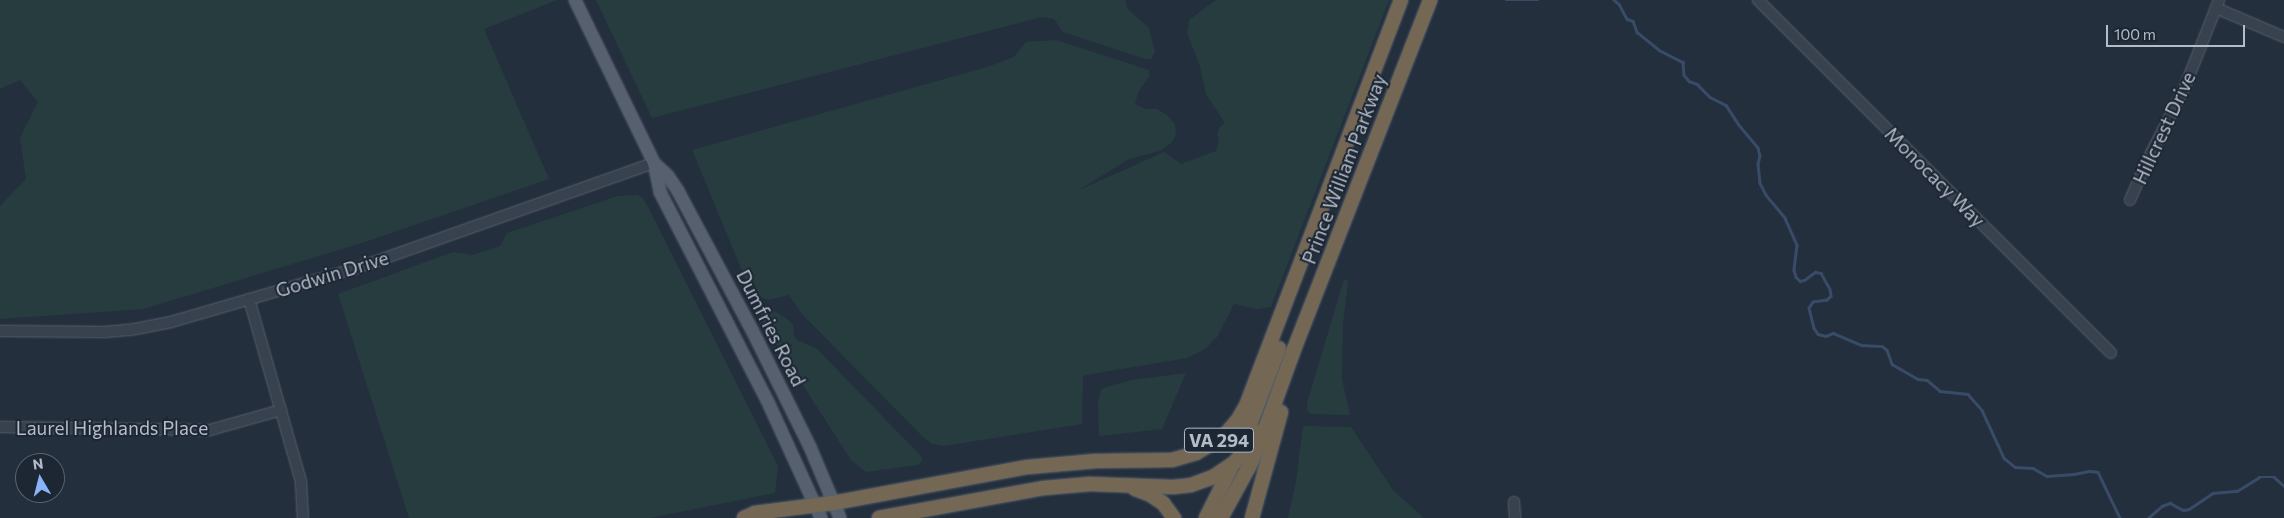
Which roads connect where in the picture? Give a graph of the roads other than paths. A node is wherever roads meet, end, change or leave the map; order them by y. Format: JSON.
{"nodes":[{"id":1,"x":575,"y":0,"type":"edge"},
{"id":2,"x":1401,"y":0,"type":"edge"},
{"id":3,"x":1430,"y":0,"type":"edge"},
{"id":4,"x":1758,"y":0,"type":"edge"},
{"id":5,"x":2218,"y":4,"type":"edge"},
{"id":6,"x":2284,"y":37,"type":"edge"},
{"id":7,"x":654,"y":164,"type":"junction"},
{"id":8,"x":2130,"y":200,"type":"dead end"},
{"id":9,"x":1310,"y":240,"type":"junction"},
{"id":10,"x":249,"y":299,"type":"junction"},
{"id":11,"x":1310,"y":307,"type":"junction"},
{"id":12,"x":0,"y":331,"type":"edge"},
{"id":13,"x":1293,"y":352,"type":"junction"},
{"id":14,"x":2111,"y":353,"type":"dead end"},
{"id":15,"x":281,"y":410,"type":"junction"},
{"id":16,"x":0,"y":428,"type":"edge"},
{"id":17,"x":1234,"y":463,"type":"junction"},
{"id":18,"x":1117,"y":485,"type":"junction"},
{"id":19,"x":1514,"y":502,"type":"dead end"},
{"id":20,"x":833,"y":503,"type":"junction"},
{"id":21,"x":815,"y":505,"type":"junction"},
{"id":22,"x":888,"y":517,"type":"edge"},
{"id":23,"x":303,"y":518,"type":"edge"},
{"id":24,"x":744,"y":518,"type":"edge"},
{"id":25,"x":821,"y":518,"type":"edge"},
{"id":26,"x":840,"y":518,"type":"edge"},
{"id":27,"x":1174,"y":518,"type":"edge"},
{"id":28,"x":1206,"y":518,"type":"edge"},
{"id":29,"x":1221,"y":518,"type":"edge"},
{"id":30,"x":1252,"y":518,"type":"edge"},
{"id":31,"x":1515,"y":518,"type":"edge"}],
"edges":[{"from":1,"to":7,"type":"main road","name":"Dumfries Road"},
{"from":2,"to":9,"type":"highway","name":"Prince William Parkway","number":"VA 294"},
{"from":3,"to":11,"type":"highway","name":"Prince William Parkway","number":"VA 294"},
{"from":4,"to":14,"type":"street","name":"Monocacy Way"},
{"from":5,"to":6,"type":"street"},
{"from":5,"to":8,"type":"street","name":"Hillcrest Drive"},
{"from":7,"to":10,"type":"street","name":"Godwin Drive"},
{"from":7,"to":20,"type":"main road","name":"Dumfries Road"},
{"from":7,"to":21,"type":"main road","name":"Dumfries Road"},
{"from":9,"to":17,"type":"highway"},
{"from":9,"to":20,"type":"highway","number":"VA 294"},
{"from":10,"to":12,"type":"street","name":"Godwin Drive"},
{"from":10,"to":15,"type":"street"},
{"from":11,"to":13,"type":"highway","name":"Prince William Parkway","number":"VA 294"},
{"from":11,"to":30,"type":"highway"},
{"from":13,"to":17,"type":"highway","number":"VA 294"},
{"from":13,"to":29,"type":"highway","number":"VA 294"},
{"from":15,"to":16,"type":"street","name":"Laurel Highlands Place"},
{"from":15,"to":23,"type":"street"},
{"from":17,"to":18,"type":"highway","number":"VA 294"},
{"from":17,"to":28,"type":"highway"},
{"from":18,"to":22,"type":"highway","number":"VA 294"},
{"from":18,"to":27,"type":"highway"},
{"from":19,"to":31,"type":"street"},
{"from":20,"to":21,"type":"highway","number":"VA 294"},
{"from":20,"to":26,"type":"main road","name":"Dumfries Road"},
{"from":21,"to":24,"type":"highway"},
{"from":21,"to":25,"type":"main road","name":"Dumfries Road"}]}
